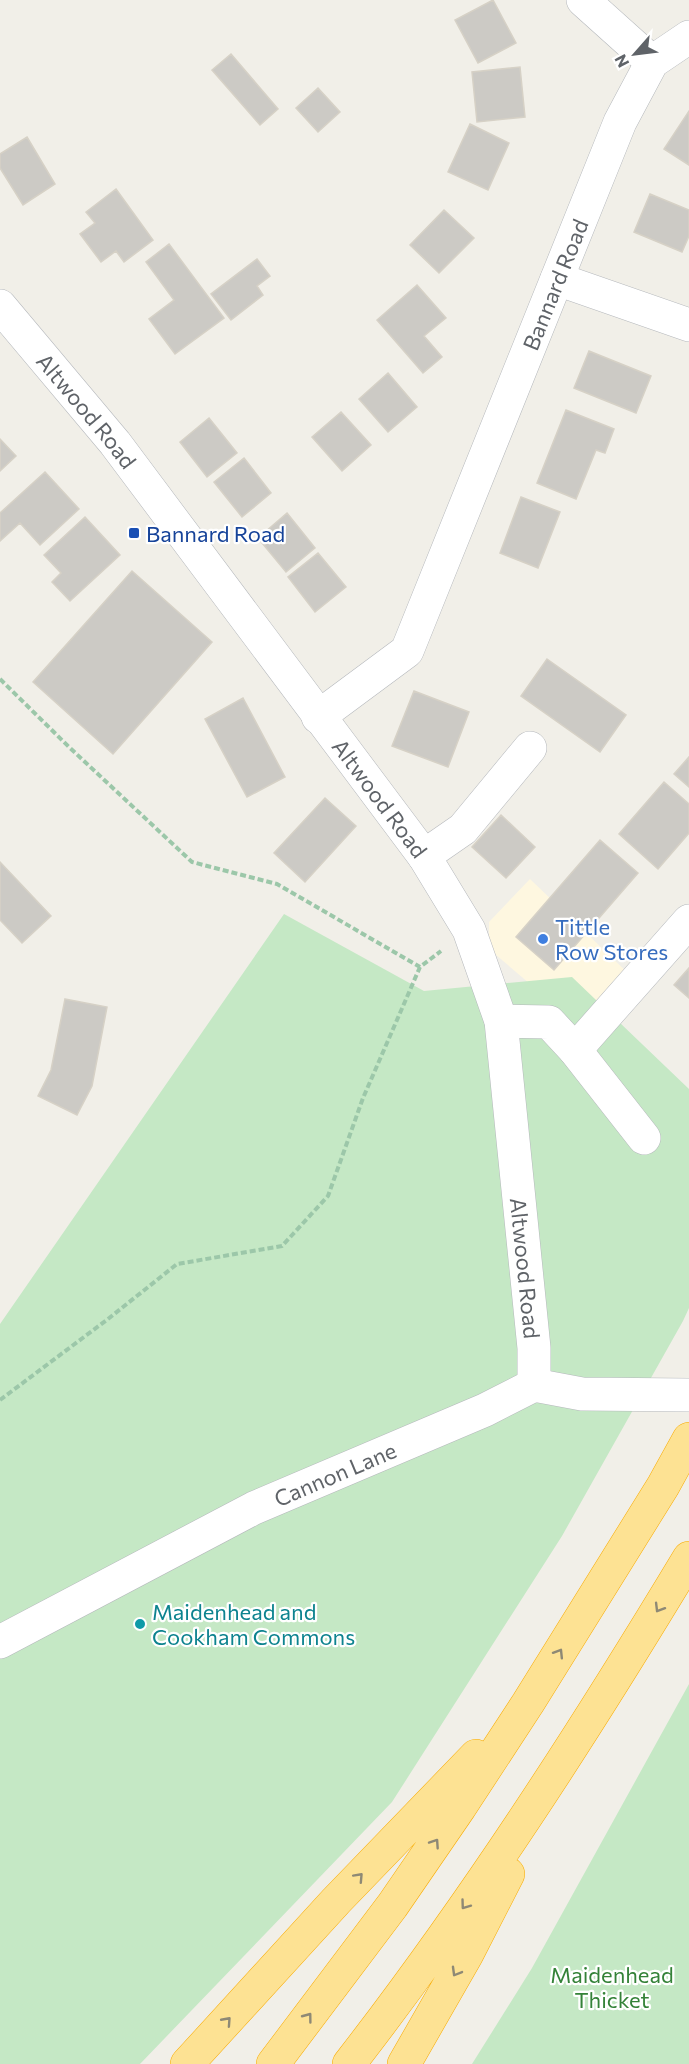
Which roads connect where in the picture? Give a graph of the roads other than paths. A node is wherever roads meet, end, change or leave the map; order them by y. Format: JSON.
{"nodes":[{"id":1,"x":583,"y":0,"type":"edge"},
{"id":2,"x":689,"y":37,"type":"edge"},
{"id":3,"x":652,"y":62,"type":"junction"},
{"id":4,"x":557,"y":279,"type":"junction"},
{"id":5,"x":0,"y":306,"type":"edge"},
{"id":6,"x":689,"y":325,"type":"edge"},
{"id":7,"x":318,"y":717,"type":"junction"},
{"id":8,"x":530,"y":748,"type":"dead end"},
{"id":9,"x":424,"y":856,"type":"junction"},
{"id":10,"x":689,"y":921,"type":"edge"},
{"id":11,"x":501,"y":1021,"type":"junction"},
{"id":12,"x":574,"y":1050,"type":"junction"},
{"id":13,"x":644,"y":1138,"type":"dead end"},
{"id":14,"x":534,"y":1385,"type":"junction"},
{"id":15,"x":689,"y":1395,"type":"edge"},
{"id":16,"x":689,"y":1439,"type":"edge"},
{"id":17,"x":689,"y":1558,"type":"edge"},
{"id":18,"x":0,"y":1642,"type":"edge"},
{"id":19,"x":528,"y":1703,"type":"junction"},
{"id":20,"x":570,"y":1753,"type":"junction"},
{"id":21,"x":187,"y":2064,"type":"edge"},
{"id":22,"x":273,"y":2064,"type":"edge"},
{"id":23,"x":349,"y":2064,"type":"edge"},
{"id":24,"x":404,"y":2064,"type":"edge"}],
"edges":[{"from":1,"to":3,"type":"street"},
{"from":2,"to":3,"type":"street","name":"Bannard Road"},
{"from":3,"to":4,"type":"street","name":"Bannard Road"},
{"from":4,"to":6,"type":"street"},
{"from":4,"to":7,"type":"street","name":"Bannard Road"},
{"from":5,"to":7,"type":"street","name":"Altwood Road"},
{"from":7,"to":9,"type":"street","name":"Altwood Road"},
{"from":8,"to":9,"type":"street"},
{"from":9,"to":11,"type":"street","name":"Altwood Road"},
{"from":10,"to":12,"type":"street"},
{"from":11,"to":12,"type":"street"},
{"from":11,"to":14,"type":"street","name":"Altwood Road"},
{"from":12,"to":13,"type":"street"},
{"from":14,"to":15,"type":"street"},
{"from":14,"to":18,"type":"street","name":"Cannon Lane"},
{"from":19,"to":16,"type":"highway","one_way":true},
{"from":17,"to":20,"type":"highway","one_way":true},
{"from":21,"to":19,"type":"highway","one_way":true},
{"from":22,"to":19,"type":"highway","one_way":true},
{"from":20,"to":23,"type":"highway","one_way":true},
{"from":20,"to":24,"type":"highway","one_way":true}]}
